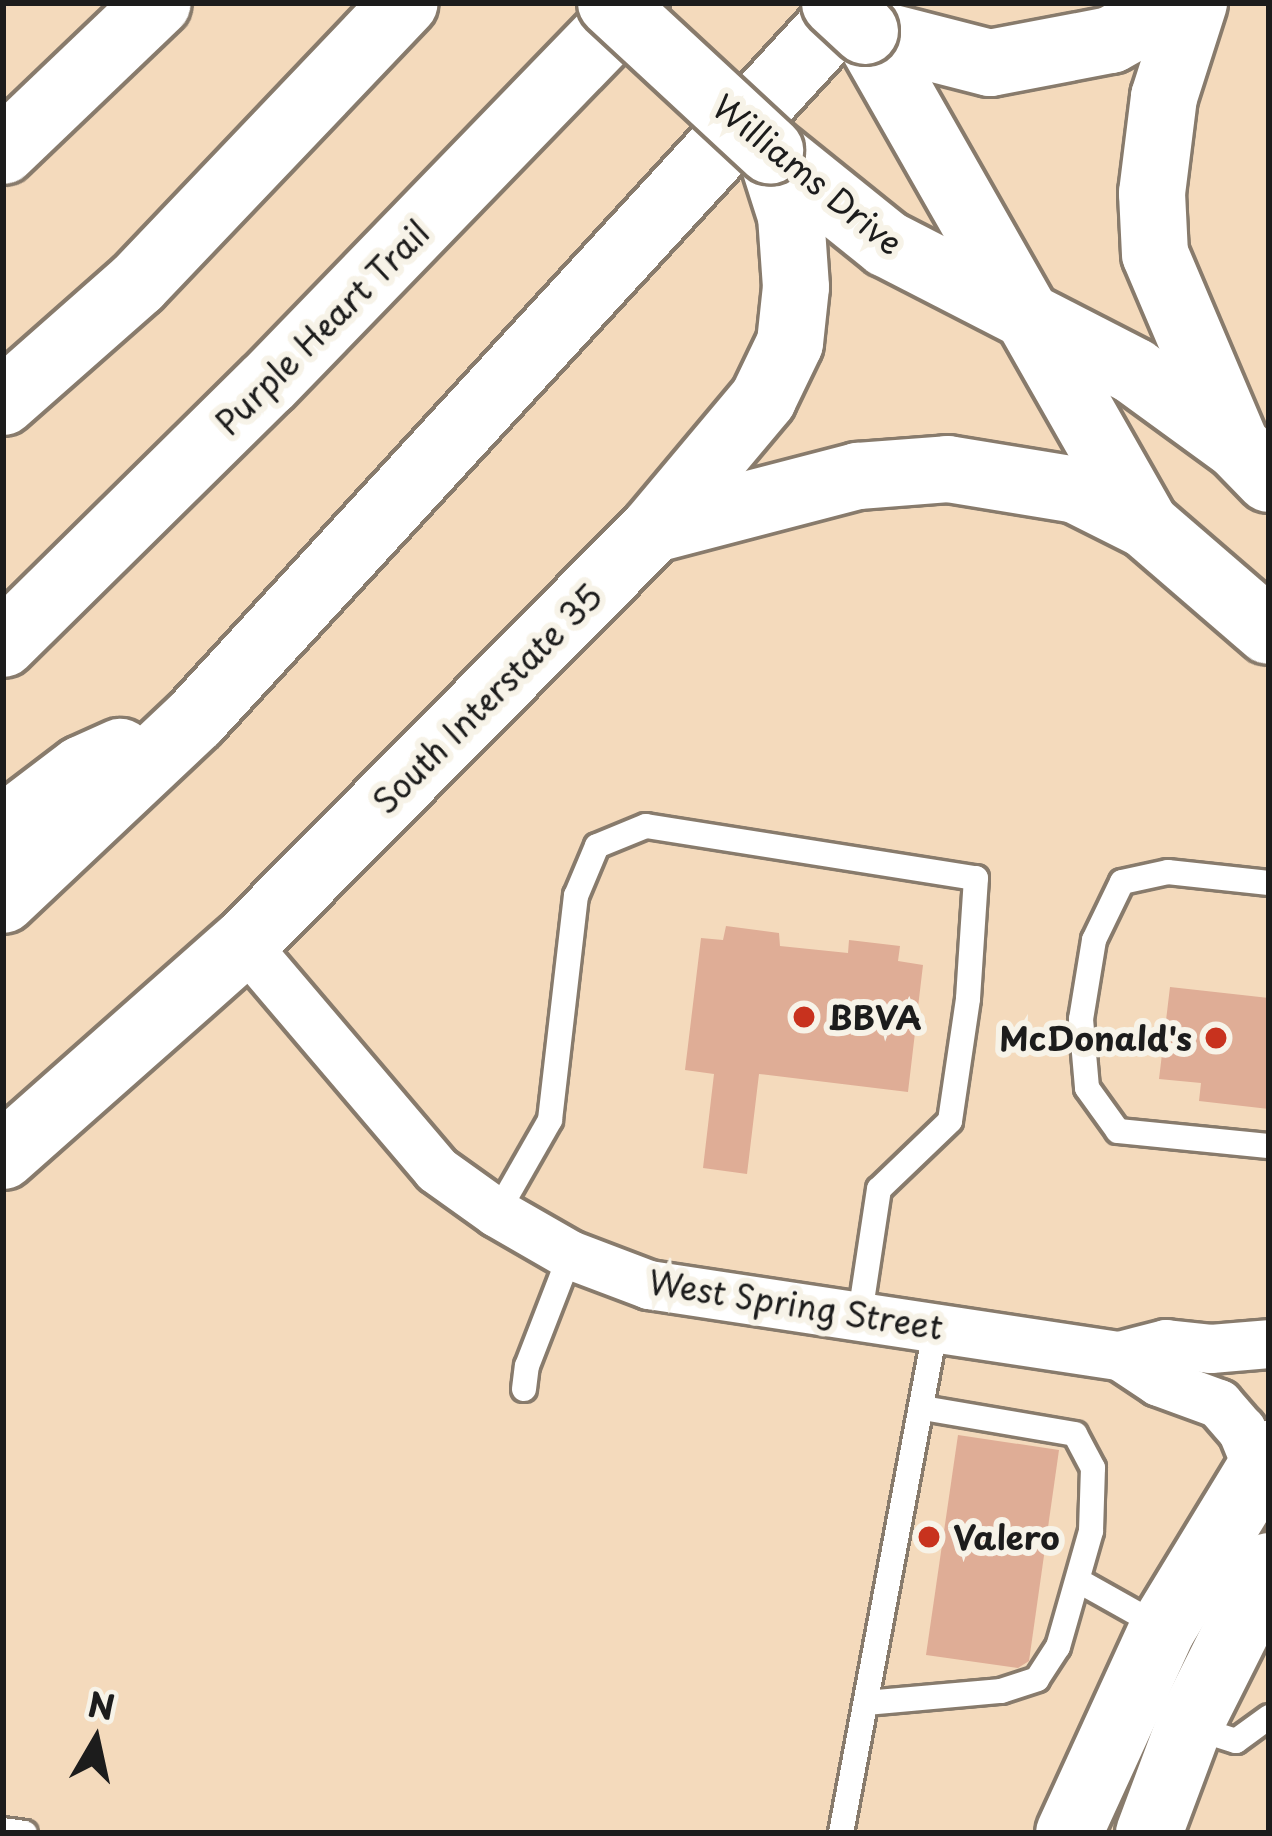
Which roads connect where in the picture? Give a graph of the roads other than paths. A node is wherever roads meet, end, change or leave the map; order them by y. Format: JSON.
{"nodes":[{"id":1,"x":158,"y":3,"type":"edge"},
{"id":2,"x":405,"y":3,"type":"edge"},
{"id":3,"x":611,"y":3,"type":"edge"},
{"id":4,"x":636,"y":3,"type":"edge"},
{"id":5,"x":1177,"y":3,"type":"edge"},
{"id":6,"x":1194,"y":3,"type":"edge"},
{"id":7,"x":851,"y":12,"type":"edge"},
{"id":8,"x":770,"y":150,"type":"junction"},
{"id":9,"x":3,"y":151,"type":"edge"},
{"id":10,"x":1025,"y":317,"type":"junction"},
{"id":11,"x":3,"y":402,"type":"edge"},
{"id":12,"x":1253,"y":463,"type":"edge"},
{"id":13,"x":1146,"y":525,"type":"junction"},
{"id":14,"x":654,"y":529,"type":"junction"},
{"id":15,"x":1269,"y":631,"type":"edge"},
{"id":16,"x":3,"y":644,"type":"edge"},
{"id":17,"x":196,"y":718,"type":"junction"},
{"id":18,"x":3,"y":829,"type":"edge"},
{"id":19,"x":1269,"y":883,"type":"edge"},
{"id":20,"x":3,"y":900,"type":"edge"},
{"id":21,"x":244,"y":943,"type":"junction"},
{"id":22,"x":1269,"y":1146,"type":"edge"},
{"id":23,"x":3,"y":1156,"type":"edge"},
{"id":24,"x":496,"y":1213,"type":"junction"},
{"id":25,"x":570,"y":1255,"type":"junction"},
{"id":26,"x":860,"y":1315,"type":"junction"},
{"id":27,"x":936,"y":1325,"type":"junction"},
{"id":28,"x":1269,"y":1344,"type":"edge"},
{"id":29,"x":1120,"y":1356,"type":"junction"},
{"id":30,"x":524,"y":1389,"type":"dead end"},
{"id":31,"x":923,"y":1408,"type":"junction"},
{"id":32,"x":1263,"y":1461,"type":"edge"},
{"id":33,"x":1269,"y":1566,"type":"edge"},
{"id":34,"x":1079,"y":1581,"type":"junction"},
{"id":35,"x":1163,"y":1628,"type":"junction"},
{"id":36,"x":866,"y":1702,"type":"junction"},
{"id":37,"x":1269,"y":1717,"type":"edge"},
{"id":38,"x":1189,"y":1726,"type":"junction"},
{"id":39,"x":3,"y":1829,"type":"edge"},
{"id":40,"x":25,"y":1833,"type":"edge"},
{"id":41,"x":841,"y":1833,"type":"edge"},
{"id":42,"x":1069,"y":1833,"type":"edge"},
{"id":43,"x":1149,"y":1833,"type":"edge"}],
"edges":[{"from":1,"to":9,"type":"main road"},
{"from":2,"to":11,"type":"main road"},
{"from":3,"to":8,"type":"main road","name":"Williams Drive","bridge":true},
{"from":4,"to":16,"type":"main road","name":"Purple Heart Trail"},
{"from":5,"to":7,"type":"main road"},
{"from":6,"to":12,"type":"main road"},
{"from":7,"to":10,"type":"main road"},
{"from":7,"to":17,"type":"main road"},
{"from":8,"to":10,"type":"main road","name":"Williams Drive"},
{"from":8,"to":14,"type":"main road","name":"South Interstate 35"},
{"from":10,"to":12,"type":"main road","name":"Williams Drive"},
{"from":10,"to":13,"type":"main road"},
{"from":13,"to":14,"type":"main road"},
{"from":13,"to":15,"type":"main road"},
{"from":14,"to":21,"type":"main road","name":"South Interstate 35"},
{"from":17,"to":18,"type":"main road"},
{"from":17,"to":20,"type":"main road"},
{"from":19,"to":22,"type":"lane"},
{"from":21,"to":23,"type":"main road","name":"South Interstate 35"},
{"from":21,"to":24,"type":"street","name":"West Spring Street"},
{"from":24,"to":25,"type":"street","name":"West Spring Street"},
{"from":24,"to":26,"type":"lane"},
{"from":25,"to":26,"type":"street","name":"West Spring Street"},
{"from":25,"to":30,"type":"lane"},
{"from":26,"to":27,"type":"street","name":"West Spring Street"},
{"from":27,"to":29,"type":"street","name":"West Spring Street"},
{"from":27,"to":31,"type":"lane"},
{"from":28,"to":29,"type":"street","name":"West Spring Street"},
{"from":29,"to":32,"type":"street","name":"West Spring Street"},
{"from":31,"to":34,"type":"lane"},
{"from":31,"to":36,"type":"lane"},
{"from":32,"to":35,"type":"main road"},
{"from":33,"to":38,"type":"main road"},
{"from":34,"to":35,"type":"lane"},
{"from":34,"to":36,"type":"lane"},
{"from":35,"to":42,"type":"main road"},
{"from":36,"to":41,"type":"lane"},
{"from":37,"to":38,"type":"lane"},
{"from":38,"to":43,"type":"main road"},
{"from":39,"to":40,"type":"lane"}]}
